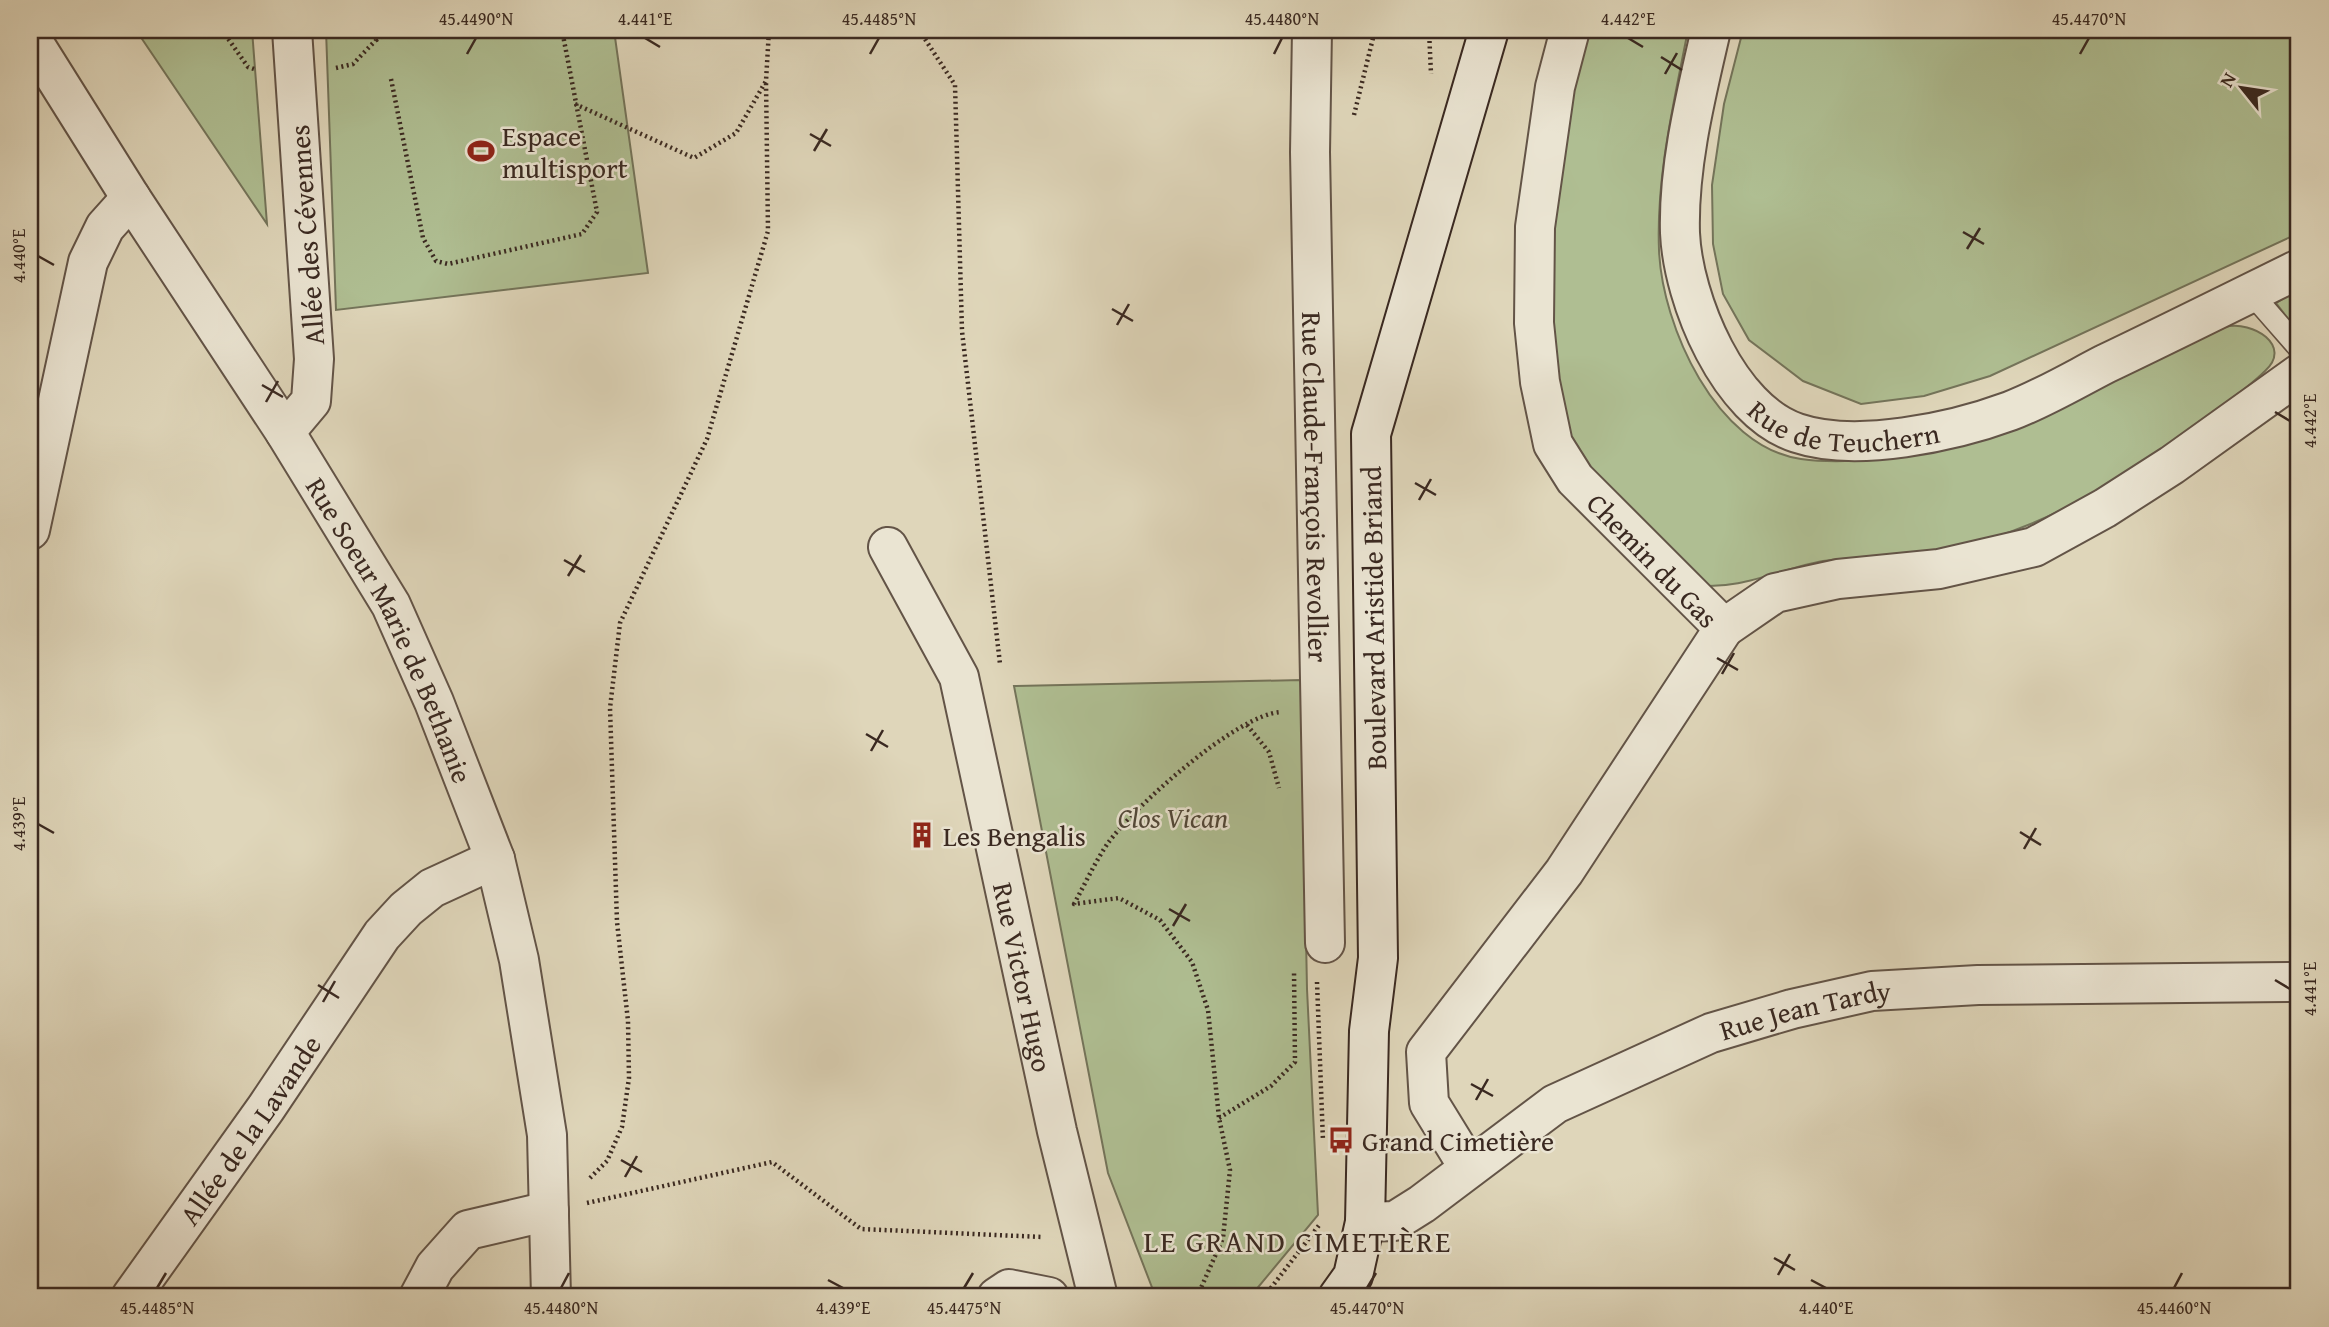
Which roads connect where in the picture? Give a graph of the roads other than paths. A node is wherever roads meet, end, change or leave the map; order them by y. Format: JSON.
{"nodes":[{"id":1,"x":292,"y":30,"type":"edge"},
{"id":2,"x":1312,"y":30,"type":"edge"},
{"id":3,"x":1489,"y":30,"type":"edge"},
{"id":4,"x":1570,"y":30,"type":"edge"},
{"id":5,"x":1711,"y":30,"type":"edge"},
{"id":6,"x":30,"y":37,"type":"edge"},
{"id":7,"x":131,"y":198,"type":"junction"},
{"id":8,"x":2299,"y":269,"type":"edge"},
{"id":9,"x":2251,"y":293,"type":"junction"},
{"id":10,"x":2299,"y":348,"type":"edge"},
{"id":11,"x":2299,"y":374,"type":"edge"},
{"id":12,"x":285,"y":432,"type":"junction"},
{"id":13,"x":30,"y":530,"type":"edge"},
{"id":14,"x":888,"y":547,"type":"dead end"},
{"id":15,"x":1724,"y":628,"type":"junction"},
{"id":16,"x":495,"y":859,"type":"junction"},
{"id":17,"x":1321,"y":956,"type":"road end"},
{"id":18,"x":2299,"y":982,"type":"edge"},
{"id":19,"x":1469,"y":1167,"type":"junction"},
{"id":20,"x":549,"y":1211,"type":"junction"},
{"id":21,"x":1364,"y":1222,"type":"junction"},
{"id":22,"x":131,"y":1297,"type":"edge"},
{"id":23,"x":419,"y":1297,"type":"edge"},
{"id":24,"x":551,"y":1297,"type":"edge"},
{"id":25,"x":997,"y":1297,"type":"edge"},
{"id":26,"x":1049,"y":1297,"type":"edge"},
{"id":27,"x":1098,"y":1297,"type":"edge"},
{"id":28,"x":1338,"y":1297,"type":"edge"}],
"edges":[{"from":1,"to":12,"type":"street","name":"Allée des Cévennes"},
{"from":2,"to":17,"type":"street","name":"Rue Claude-François Revollier"},
{"from":3,"to":21,"type":"street","name":"Boulevard Aristide Briand"},
{"from":4,"to":15,"type":"street","name":"Chemin du Gas"},
{"from":5,"to":9,"type":"street","name":"Rue de Teuchern"},
{"from":6,"to":7,"type":"street","name":"Rue Soeur Marie de Bethanie"},
{"from":7,"to":12,"type":"street","name":"Rue Soeur Marie de Bethanie"},
{"from":7,"to":13,"type":"street"},
{"from":8,"to":9,"type":"street","name":"Rue de Teuchern"},
{"from":9,"to":10,"type":"lane"},
{"from":11,"to":15,"type":"street"},
{"from":12,"to":16,"type":"street","name":"Rue Soeur Marie de Bethanie"},
{"from":14,"to":27,"type":"street","name":"Rue Victor Hugo"},
{"from":15,"to":19,"type":"street","name":"Chemin du Gas"},
{"from":16,"to":20,"type":"street","name":"Rue Soeur Marie de Bethanie"},
{"from":16,"to":22,"type":"street","name":"Allée de la Lavande"},
{"from":18,"to":19,"type":"street","name":"Rue Jean Tardy"},
{"from":19,"to":21,"type":"street","name":"Rue Jean Tardy"},
{"from":20,"to":23,"type":"street"},
{"from":20,"to":24,"type":"street","name":"Rue Soeur Marie de Bethanie"},
{"from":21,"to":28,"type":"street"},
{"from":25,"to":26,"type":"street"}]}
